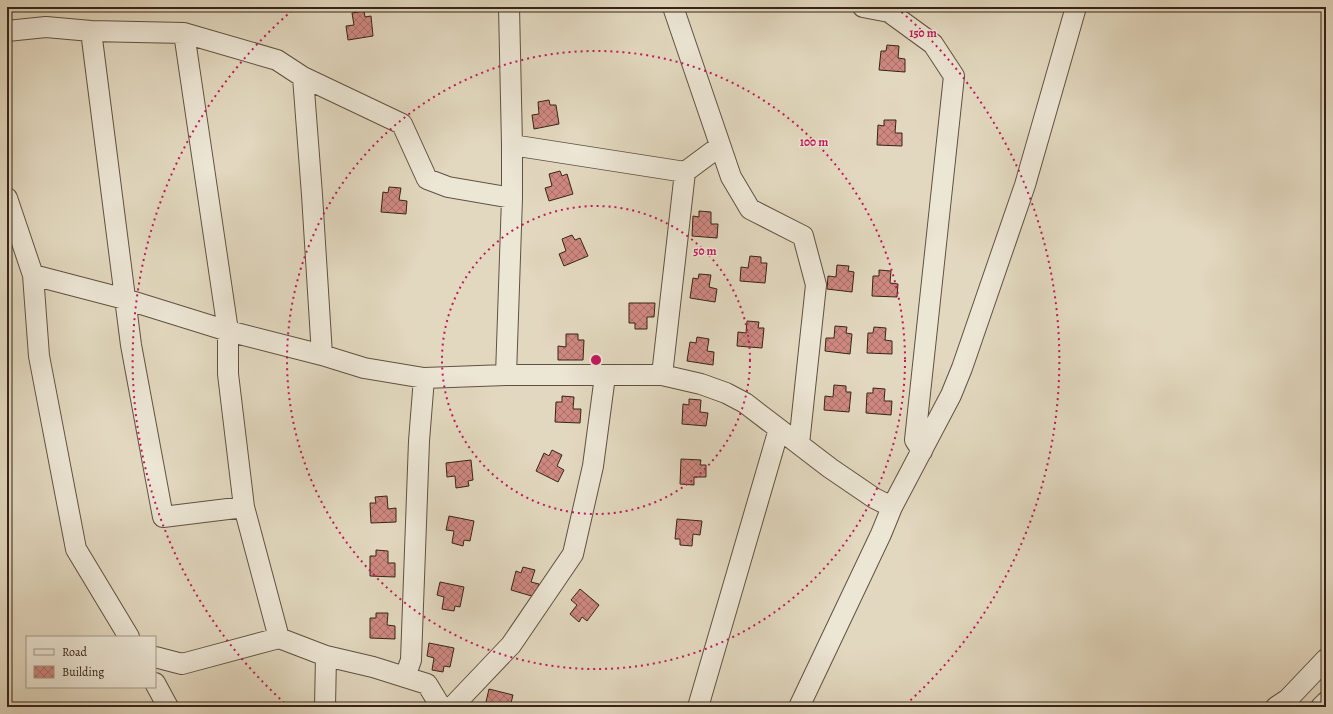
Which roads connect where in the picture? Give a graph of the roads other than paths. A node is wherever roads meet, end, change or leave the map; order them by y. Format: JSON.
{"nodes":[{"id":1,"x":509,"y":7,"type":"edge"},
{"id":2,"x":673,"y":7,"type":"edge"},
{"id":3,"x":863,"y":7,"type":"edge"},
{"id":4,"x":1076,"y":7,"type":"edge"},
{"id":5,"x":7,"y":31,"type":"edge"},
{"id":6,"x":91,"y":31,"type":"junction"},
{"id":7,"x":184,"y":33,"type":"junction"},
{"id":8,"x":303,"y":77,"type":"junction"},
{"id":9,"x":512,"y":145,"type":"junction"},
{"id":10,"x":720,"y":146,"type":"junction"},
{"id":11,"x":685,"y":172,"type":"junction"},
{"id":12,"x":7,"y":198,"type":"edge"},
{"id":13,"x":512,"y":198,"type":"junction"},
{"id":14,"x":33,"y":275,"type":"junction"},
{"id":15,"x":126,"y":299,"type":"junction"},
{"id":16,"x":228,"y":331,"type":"junction"},
{"id":17,"x":322,"y":355,"type":"junction"},
{"id":18,"x":506,"y":375,"type":"junction"},
{"id":19,"x":662,"y":375,"type":"junction"},
{"id":20,"x":605,"y":376,"type":"junction"},
{"id":21,"x":424,"y":378,"type":"junction"},
{"id":22,"x":779,"y":429,"type":"junction"},
{"id":23,"x":799,"y":444,"type":"junction"},
{"id":24,"x":922,"y":451,"type":"junction"},
{"id":25,"x":244,"y":507,"type":"junction"},
{"id":26,"x":892,"y":507,"type":"junction"},
{"id":27,"x":128,"y":636,"type":"edge"},
{"id":28,"x":279,"y":638,"type":"junction"},
{"id":29,"x":326,"y":656,"type":"junction"},
{"id":30,"x":156,"y":657,"type":"edge"},
{"id":31,"x":1326,"y":659,"type":"edge"},
{"id":32,"x":404,"y":676,"type":"junction"},
{"id":33,"x":156,"y":685,"type":"edge"},
{"id":34,"x":1326,"y":702,"type":"edge"},
{"id":35,"x":168,"y":707,"type":"edge"},
{"id":36,"x":325,"y":707,"type":"edge"},
{"id":37,"x":441,"y":707,"type":"edge"},
{"id":38,"x":452,"y":707,"type":"edge"},
{"id":39,"x":698,"y":707,"type":"edge"},
{"id":40,"x":799,"y":707,"type":"edge"},
{"id":41,"x":1276,"y":707,"type":"edge"},
{"id":42,"x":1321,"y":707,"type":"edge"}],
"edges":[{"from":1,"to":9,"type":"street"},
{"from":2,"to":10,"type":"street"},
{"from":3,"to":24,"type":"street"},
{"from":4,"to":24,"type":"street"},
{"from":5,"to":6,"type":"street"},
{"from":6,"to":7,"type":"street"},
{"from":6,"to":15,"type":"street"},
{"from":7,"to":8,"type":"street"},
{"from":7,"to":16,"type":"street"},
{"from":8,"to":13,"type":"street"},
{"from":8,"to":17,"type":"street"},
{"from":9,"to":11,"type":"street"},
{"from":9,"to":13,"type":"street"},
{"from":10,"to":11,"type":"street"},
{"from":10,"to":23,"type":"street"},
{"from":11,"to":19,"type":"street"},
{"from":12,"to":14,"type":"street"},
{"from":13,"to":18,"type":"street"},
{"from":14,"to":15,"type":"street"},
{"from":14,"to":27,"type":"street"},
{"from":15,"to":16,"type":"street"},
{"from":15,"to":25,"type":"street"},
{"from":16,"to":17,"type":"street"},
{"from":16,"to":25,"type":"street"},
{"from":17,"to":21,"type":"street"},
{"from":18,"to":20,"type":"street"},
{"from":18,"to":21,"type":"street"},
{"from":19,"to":20,"type":"street"},
{"from":19,"to":22,"type":"street"},
{"from":20,"to":38,"type":"street"},
{"from":21,"to":32,"type":"street"},
{"from":22,"to":23,"type":"street"},
{"from":22,"to":39,"type":"street"},
{"from":23,"to":26,"type":"street"},
{"from":24,"to":26,"type":"street"},
{"from":25,"to":28,"type":"street"},
{"from":26,"to":40,"type":"street"},
{"from":28,"to":29,"type":"street"},
{"from":28,"to":30,"type":"street"},
{"from":29,"to":32,"type":"street"},
{"from":29,"to":36,"type":"street"},
{"from":31,"to":41,"type":"street"},
{"from":32,"to":37,"type":"street"},
{"from":33,"to":35,"type":"street"},
{"from":34,"to":42,"type":"street"}]}
